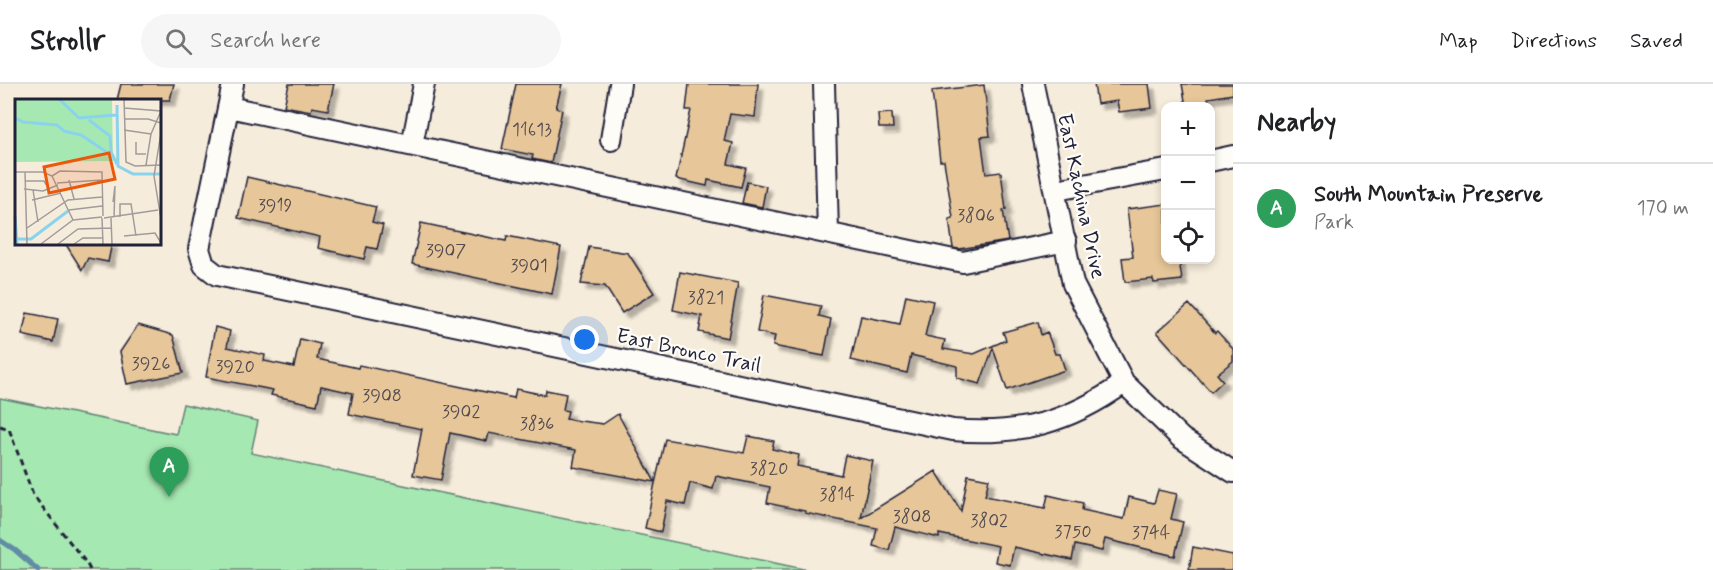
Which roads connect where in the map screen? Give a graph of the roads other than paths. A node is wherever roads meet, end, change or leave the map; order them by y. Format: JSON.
{"nodes":[{"id":1,"x":233,"y":84,"type":"edge"},
{"id":2,"x":424,"y":84,"type":"edge"},
{"id":3,"x":620,"y":84,"type":"edge"},
{"id":4,"x":824,"y":84,"type":"edge"},
{"id":5,"x":1033,"y":84,"type":"edge"},
{"id":6,"x":229,"y":106,"type":"junction"},
{"id":7,"x":611,"y":140,"type":"dead end"},
{"id":8,"x":412,"y":145,"type":"junction"},
{"id":9,"x":1161,"y":171,"type":"edge"},
{"id":10,"x":1056,"y":190,"type":"junction"},
{"id":11,"x":828,"y":233,"type":"junction"},
{"id":12,"x":1066,"y":241,"type":"junction"},
{"id":13,"x":1124,"y":383,"type":"junction"},
{"id":14,"x":1233,"y":472,"type":"edge"}],
"edges":[{"from":1,"to":6,"type":"street"},
{"from":2,"to":8,"type":"street"},
{"from":3,"to":7,"type":"street"},
{"from":4,"to":11,"type":"street"},
{"from":5,"to":10,"type":"street","name":"East Kachina Drive"},
{"from":6,"to":8,"type":"street"},
{"from":6,"to":13,"type":"street","name":"East Bronco Trail"},
{"from":8,"to":11,"type":"street"},
{"from":9,"to":10,"type":"street"},
{"from":10,"to":12,"type":"street","name":"East Kachina Drive"},
{"from":11,"to":12,"type":"street"},
{"from":12,"to":13,"type":"street","name":"East Kachina Drive"},
{"from":13,"to":14,"type":"street","name":"East Kachina Drive"}]}
